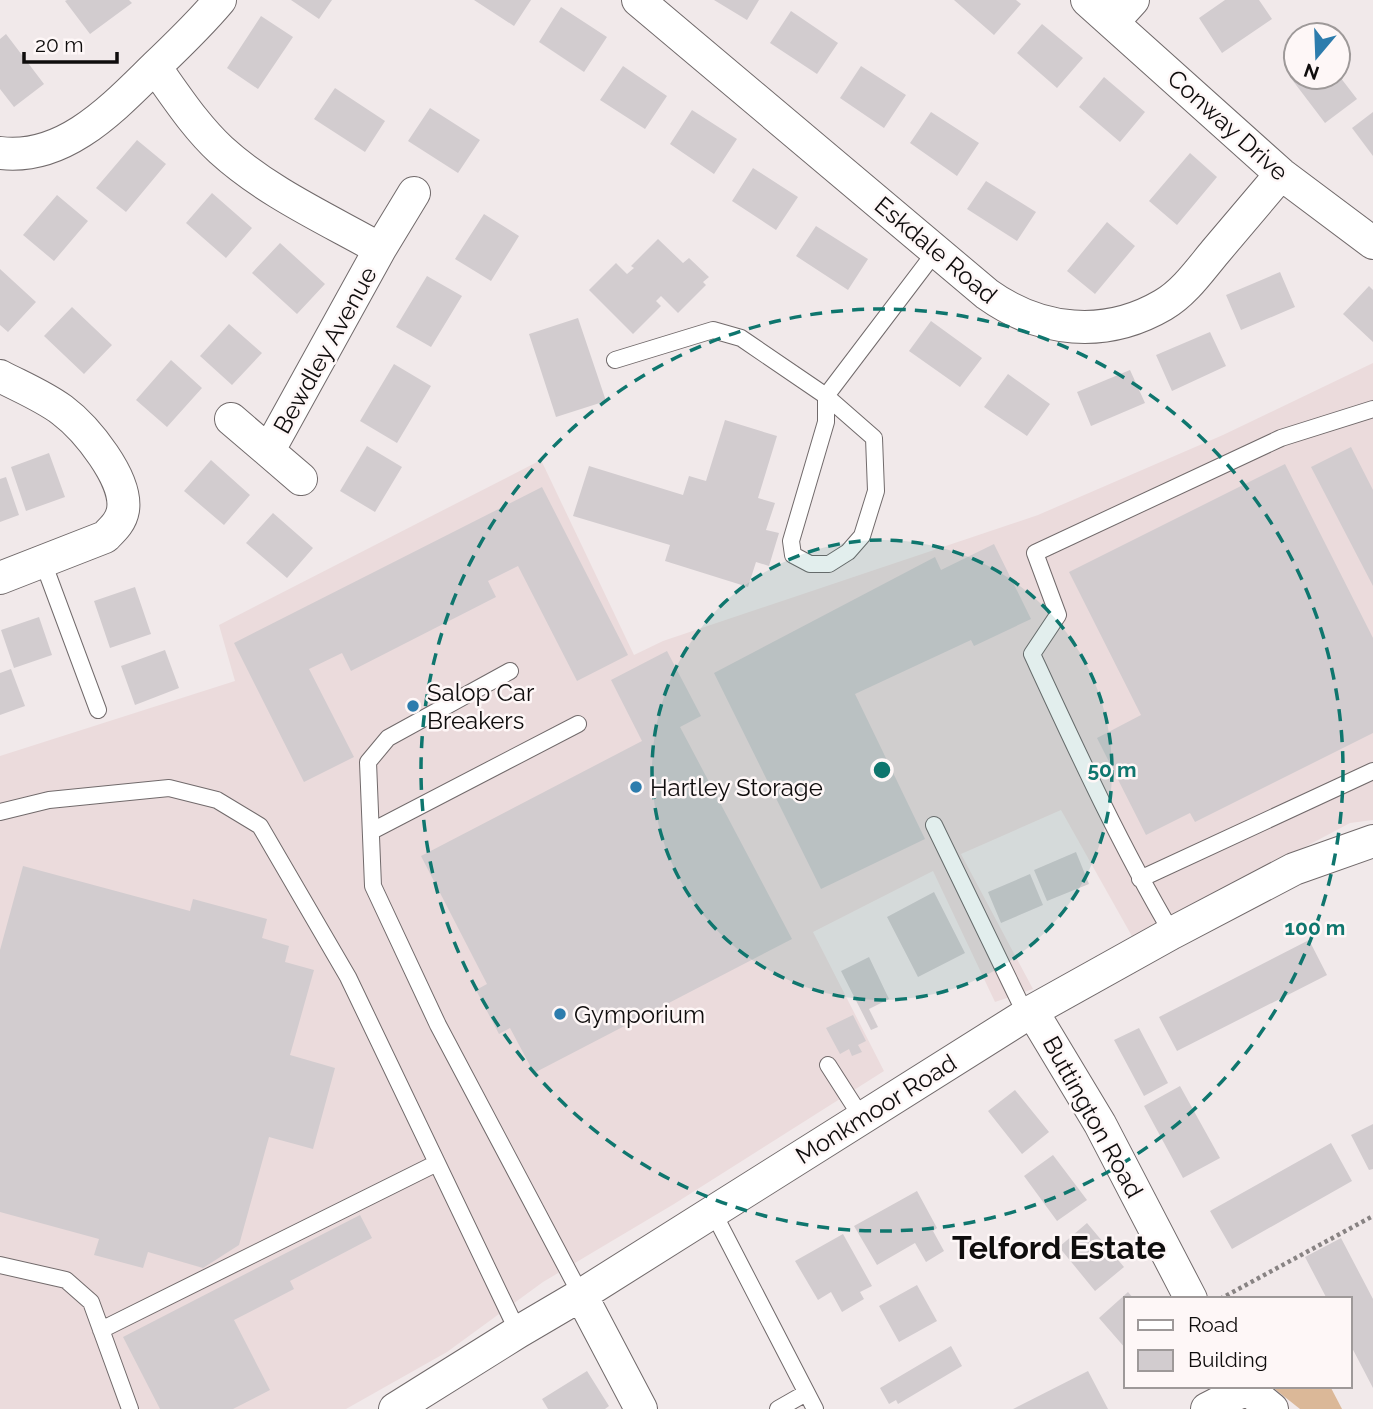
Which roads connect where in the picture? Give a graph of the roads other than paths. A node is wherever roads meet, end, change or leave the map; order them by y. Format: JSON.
{"nodes":[{"id":1,"x":220,"y":0,"type":"edge"},
{"id":2,"x":638,"y":0,"type":"edge"},
{"id":3,"x":1087,"y":0,"type":"edge"},
{"id":4,"x":1123,"y":11,"type":"edge"},
{"id":5,"x":155,"y":66,"type":"junction"},
{"id":6,"x":0,"y":153,"type":"edge"},
{"id":7,"x":1281,"y":174,"type":"junction"},
{"id":8,"x":414,"y":193,"type":"dead end"},
{"id":9,"x":1373,"y":243,"type":"edge"},
{"id":10,"x":380,"y":248,"type":"junction"},
{"id":11,"x":936,"y":251,"type":"junction"},
{"id":12,"x":615,"y":360,"type":"dead end"},
{"id":13,"x":0,"y":376,"type":"edge"},
{"id":14,"x":826,"y":396,"type":"junction"},
{"id":15,"x":1373,"y":410,"type":"edge"},
{"id":16,"x":230,"y":419,"type":"dead end"},
{"id":17,"x":269,"y":450,"type":"junction"},
{"id":18,"x":301,"y":479,"type":"dead end"},
{"id":19,"x":43,"y":562,"type":"junction"},
{"id":20,"x":0,"y":578,"type":"edge"},
{"id":21,"x":510,"y":671,"type":"dead end"},
{"id":22,"x":98,"y":710,"type":"dead end"},
{"id":23,"x":578,"y":724,"type":"dead end"},
{"id":24,"x":1373,"y":771,"type":"edge"},
{"id":25,"x":0,"y":812,"type":"edge"},
{"id":26,"x":934,"y":825,"type":"dead end"},
{"id":27,"x":372,"y":831,"type":"junction"},
{"id":28,"x":1373,"y":841,"type":"edge"},
{"id":29,"x":1140,"y":879,"type":"junction"},
{"id":30,"x":1172,"y":933,"type":"junction"},
{"id":31,"x":1029,"y":1013,"type":"junction"},
{"id":32,"x":828,"y":1065,"type":"dead end"},
{"id":33,"x":862,"y":1118,"type":"junction"},
{"id":34,"x":437,"y":1163,"type":"junction"},
{"id":35,"x":713,"y":1212,"type":"junction"},
{"id":36,"x":0,"y":1265,"type":"edge"},
{"id":37,"x":581,"y":1295,"type":"junction"},
{"id":38,"x":1190,"y":1297,"type":"edge"},
{"id":39,"x":101,"y":1330,"type":"junction"},
{"id":40,"x":518,"y":1332,"type":"junction"},
{"id":41,"x":1245,"y":1388,"type":"edge"},
{"id":42,"x":806,"y":1393,"type":"junction"},
{"id":43,"x":131,"y":1409,"type":"edge"},
{"id":44,"x":395,"y":1409,"type":"edge"},
{"id":45,"x":641,"y":1409,"type":"edge"},
{"id":46,"x":778,"y":1409,"type":"edge"},
{"id":47,"x":815,"y":1409,"type":"edge"},
{"id":48,"x":1207,"y":1409,"type":"edge"},
{"id":49,"x":1272,"y":1409,"type":"edge"}],
"edges":[{"from":1,"to":5,"type":"street"},
{"from":2,"to":11,"type":"street","name":"Eskdale Road"},
{"from":3,"to":4,"type":"street","name":"Conway Drive"},
{"from":4,"to":7,"type":"street","name":"Conway Drive"},
{"from":5,"to":6,"type":"street"},
{"from":5,"to":10,"type":"street","name":"Bewdley Avenue"},
{"from":7,"to":9,"type":"street","name":"Conway Drive"},
{"from":7,"to":11,"type":"street","name":"Eskdale Road"},
{"from":8,"to":10,"type":"street","name":"Bewdley Avenue"},
{"from":10,"to":17,"type":"street","name":"Bewdley Avenue"},
{"from":11,"to":14,"type":"lane"},
{"from":12,"to":14,"type":"lane"},
{"from":13,"to":19,"type":"street"},
{"from":14,"to":14,"type":"lane"},
{"from":15,"to":29,"type":"lane"},
{"from":16,"to":17,"type":"street","name":"Bewdley Avenue"},
{"from":17,"to":18,"type":"street","name":"Bewdley Avenue"},
{"from":19,"to":20,"type":"street"},
{"from":19,"to":22,"type":"lane"},
{"from":21,"to":27,"type":"lane"},
{"from":23,"to":27,"type":"lane"},
{"from":24,"to":29,"type":"lane"},
{"from":25,"to":34,"type":"lane"},
{"from":26,"to":31,"type":"lane"},
{"from":27,"to":37,"type":"lane"},
{"from":28,"to":30,"type":"street","name":"Monkmoor Road"},
{"from":29,"to":30,"type":"lane"},
{"from":30,"to":31,"type":"street","name":"Monkmoor Road"},
{"from":31,"to":33,"type":"street","name":"Monkmoor Road"},
{"from":31,"to":38,"type":"street","name":"Buttington Road"},
{"from":32,"to":33,"type":"lane"},
{"from":33,"to":35,"type":"street","name":"Monkmoor Road"},
{"from":34,"to":39,"type":"lane"},
{"from":34,"to":40,"type":"lane"},
{"from":35,"to":37,"type":"street","name":"Monkmoor Road"},
{"from":35,"to":42,"type":"lane"},
{"from":36,"to":39,"type":"lane"},
{"from":37,"to":40,"type":"street","name":"Monkmoor Road"},
{"from":37,"to":45,"type":"street"},
{"from":39,"to":43,"type":"lane"},
{"from":40,"to":44,"type":"street","name":"Monkmoor Road"},
{"from":41,"to":48,"type":"street"},
{"from":41,"to":49,"type":"street"},
{"from":42,"to":46,"type":"lane"},
{"from":42,"to":47,"type":"lane"}]}
